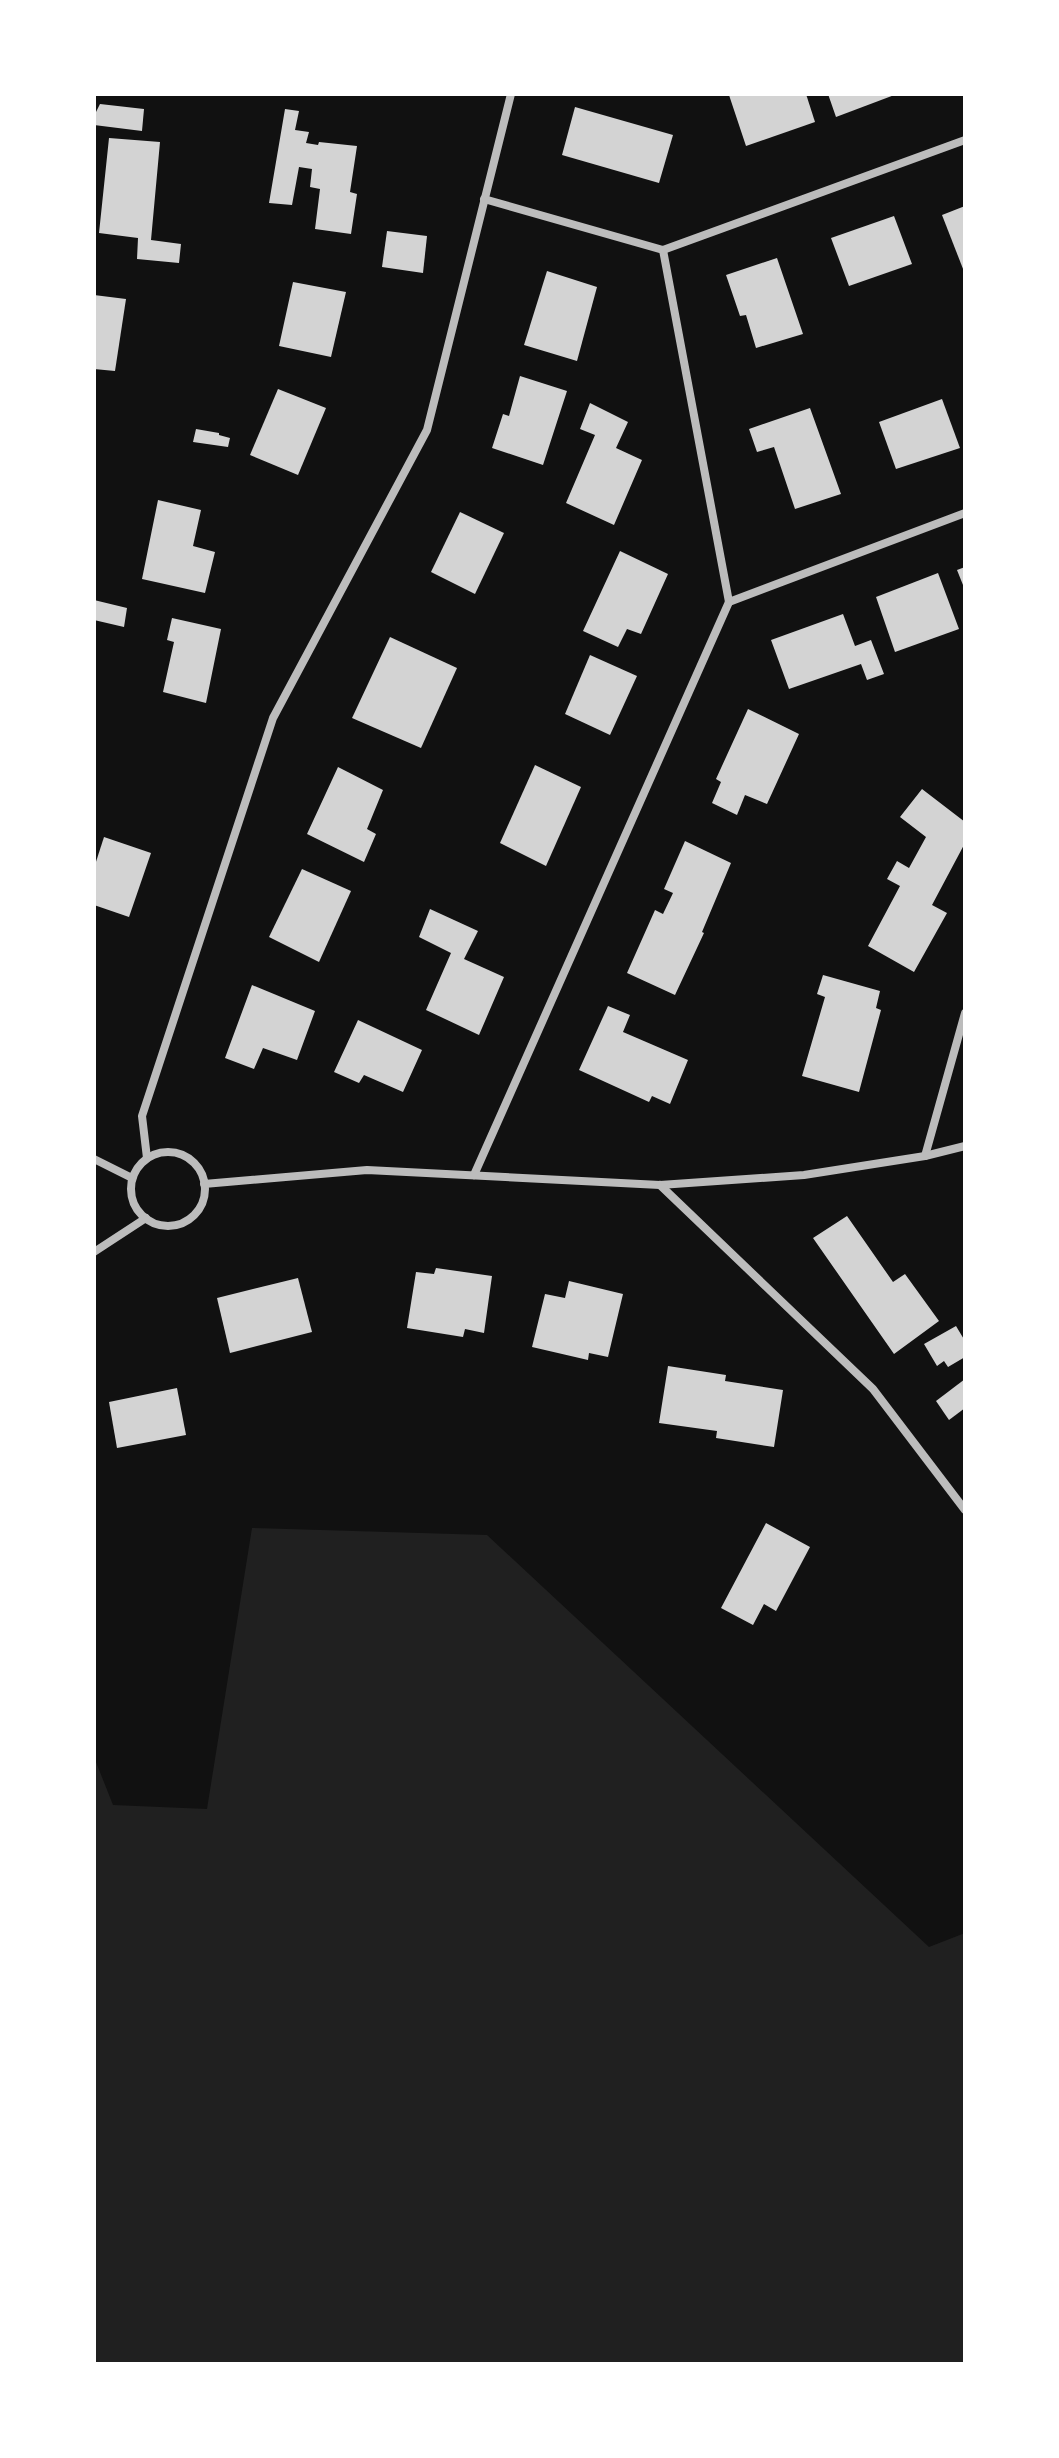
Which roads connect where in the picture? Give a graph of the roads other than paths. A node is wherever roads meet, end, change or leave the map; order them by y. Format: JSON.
{"nodes":[{"id":1,"x":511,"y":94,"type":"edge"},
{"id":2,"x":965,"y":140,"type":"edge"},
{"id":3,"x":484,"y":199,"type":"junction"},
{"id":4,"x":663,"y":250,"type":"junction"},
{"id":5,"x":965,"y":513,"type":"edge"},
{"id":6,"x":729,"y":602,"type":"junction"},
{"id":7,"x":965,"y":1013,"type":"edge"},
{"id":8,"x":965,"y":1146,"type":"edge"},
{"id":9,"x":925,"y":1156,"type":"junction"},
{"id":10,"x":147,"y":1158,"type":"junction"},
{"id":11,"x":94,"y":1159,"type":"edge"},
{"id":12,"x":474,"y":1175,"type":"junction"},
{"id":13,"x":132,"y":1178,"type":"junction"},
{"id":14,"x":204,"y":1184,"type":"junction"},
{"id":15,"x":660,"y":1185,"type":"junction"},
{"id":16,"x":146,"y":1218,"type":"junction"},
{"id":17,"x":94,"y":1252,"type":"edge"},
{"id":18,"x":965,"y":1510,"type":"edge"}],
"edges":[{"from":1,"to":3,"type":"street"},
{"from":2,"to":4,"type":"street"},
{"from":3,"to":4,"type":"street"},
{"from":3,"to":10,"type":"street"},
{"from":4,"to":6,"type":"street"},
{"from":5,"to":6,"type":"street"},
{"from":6,"to":12,"type":"street"},
{"from":7,"to":9,"type":"street"},
{"from":8,"to":9,"type":"street"},
{"from":9,"to":15,"type":"street"},
{"from":10,"to":13,"type":"street"},
{"from":10,"to":14,"type":"street"},
{"from":11,"to":13,"type":"street"},
{"from":12,"to":14,"type":"street"},
{"from":12,"to":15,"type":"street"},
{"from":13,"to":16,"type":"street"},
{"from":14,"to":16,"type":"street"},
{"from":15,"to":18,"type":"street"},
{"from":16,"to":17,"type":"street"}]}
